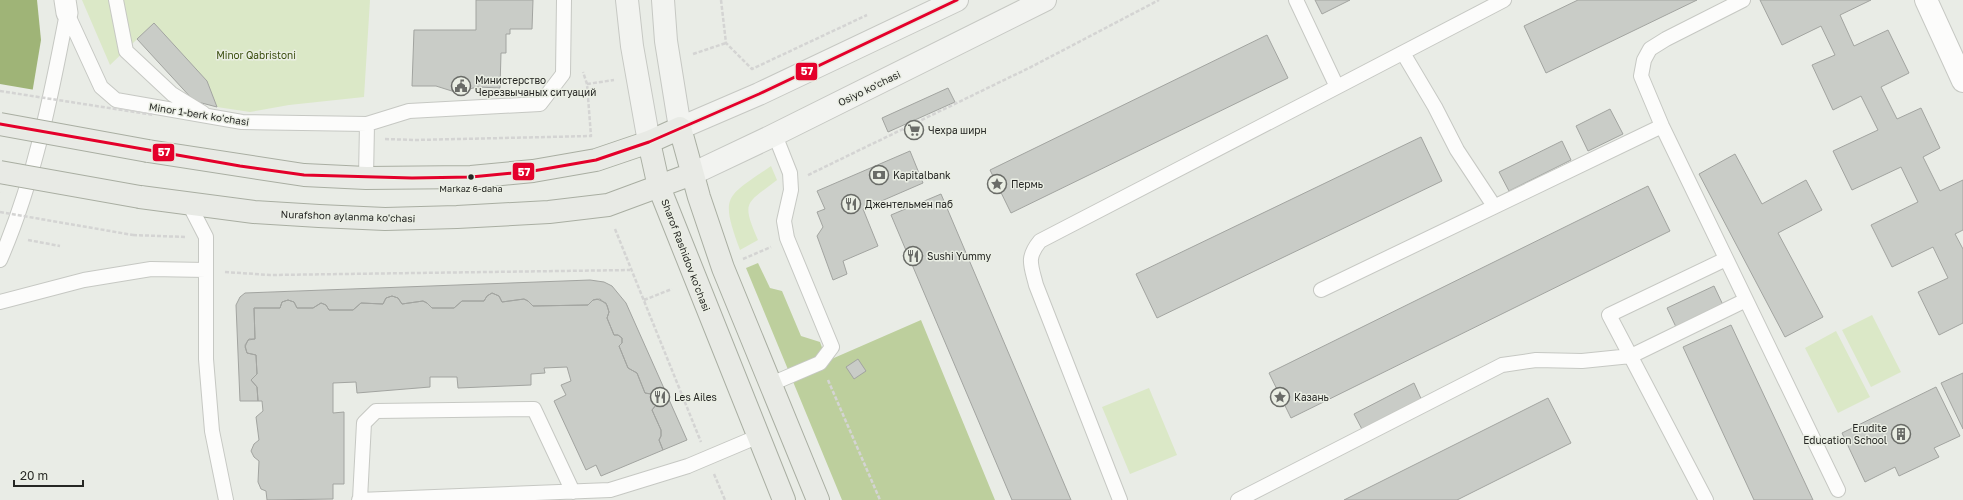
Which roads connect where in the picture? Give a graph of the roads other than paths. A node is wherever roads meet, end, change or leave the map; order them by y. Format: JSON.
{"nodes":[{"id":1,"x":116,"y":0,"type":"edge"},
{"id":2,"x":564,"y":0,"type":"edge"},
{"id":3,"x":627,"y":0,"type":"edge"},
{"id":4,"x":663,"y":0,"type":"edge"},
{"id":5,"x":957,"y":0,"type":"edge"},
{"id":6,"x":1045,"y":0,"type":"edge"},
{"id":7,"x":1296,"y":0,"type":"edge"},
{"id":8,"x":1504,"y":0,"type":"edge"},
{"id":9,"x":1743,"y":0,"type":"edge"},
{"id":10,"x":1926,"y":0,"type":"edge"},
{"id":11,"x":66,"y":7,"type":"edge"},
{"id":12,"x":1403,"y":52,"type":"junction"},
{"id":13,"x":1963,"y":81,"type":"edge"},
{"id":14,"x":1337,"y":87,"type":"junction"},
{"id":15,"x":208,"y":116,"type":"junction"},
{"id":16,"x":0,"y":124,"type":"edge"},
{"id":17,"x":367,"y":124,"type":"junction"},
{"id":18,"x":1662,"y":126,"type":"junction"},
{"id":19,"x":680,"y":128,"type":"junction"},
{"id":20,"x":775,"y":135,"type":"junction"},
{"id":21,"x":649,"y":142,"type":"junction"},
{"id":22,"x":0,"y":172,"type":"edge"},
{"id":23,"x":692,"y":174,"type":"junction"},
{"id":24,"x":366,"y":178,"type":"junction"},
{"id":25,"x":660,"y":187,"type":"junction"},
{"id":26,"x":189,"y":204,"type":"junction"},
{"id":27,"x":1494,"y":206,"type":"junction"},
{"id":28,"x":1726,"y":259,"type":"junction"},
{"id":29,"x":0,"y":260,"type":"edge"},
{"id":30,"x":206,"y":270,"type":"junction"},
{"id":31,"x":1321,"y":290,"type":"dead end"},
{"id":32,"x":1746,"y":300,"type":"junction"},
{"id":33,"x":0,"y":302,"type":"edge"},
{"id":34,"x":1631,"y":356,"type":"junction"},
{"id":35,"x":771,"y":384,"type":"junction"},
{"id":36,"x":759,"y":436,"type":"junction"},
{"id":37,"x":1838,"y":490,"type":"dead end"},
{"id":38,"x":573,"y":492,"type":"junction"},
{"id":39,"x":226,"y":500,"type":"edge"},
{"id":40,"x":360,"y":500,"type":"edge"},
{"id":41,"x":784,"y":500,"type":"edge"},
{"id":42,"x":818,"y":500,"type":"edge"},
{"id":43,"x":1120,"y":500,"type":"edge"},
{"id":44,"x":1238,"y":500,"type":"edge"},
{"id":45,"x":1706,"y":500,"type":"edge"}],
"edges":[{"from":1,"to":15,"type":"lane"},
{"from":2,"to":17,"type":"lane","name":"Minor 1-berk ko'chasi"},
{"from":3,"to":21,"type":"main road","name":"Sharof Rashidov ko'chasi"},
{"from":4,"to":19,"type":"main road"},
{"from":5,"to":19,"type":"main road"},
{"from":6,"to":20,"type":"main road","name":"Osiyo ko'chasi"},
{"from":7,"to":14,"type":"lane"},
{"from":8,"to":12,"type":"lane"},
{"from":9,"to":18,"type":"lane"},
{"from":10,"to":13,"type":"street"},
{"from":11,"to":15,"type":"lane","name":"Minor 1-berk ko'chasi"},
{"from":11,"to":29,"type":"lane"},
{"from":12,"to":14,"type":"lane"},
{"from":12,"to":27,"type":"lane"},
{"from":14,"to":43,"type":"lane"},
{"from":15,"to":17,"type":"lane","name":"Minor 1-berk ko'chasi"},
{"from":16,"to":24,"type":"main road","bridge":true},
{"from":17,"to":24,"type":"lane"},
{"from":18,"to":27,"type":"lane"},
{"from":18,"to":28,"type":"lane"},
{"from":19,"to":21,"type":"main road"},
{"from":19,"to":23,"type":"main road"},
{"from":20,"to":23,"type":"main road","name":"Osiyo ko'chasi"},
{"from":20,"to":35,"type":"lane"},
{"from":21,"to":24,"type":"main road"},
{"from":21,"to":25,"type":"main road","name":"Sharof Rashidov ko'chasi"},
{"from":22,"to":26,"type":"main road","name":"Nurafshon aylanma ko'chasi","bridge":true},
{"from":23,"to":25,"type":"main road","name":"Nurafshon aylanma ko'chasi"},
{"from":23,"to":35,"type":"main road"},
{"from":25,"to":26,"type":"main road","name":"Nurafshon aylanma ko'chasi"},
{"from":25,"to":36,"type":"main road","name":"Sharof Rashidov ko'chasi"},
{"from":26,"to":30,"type":"lane"},
{"from":27,"to":31,"type":"lane"},
{"from":28,"to":32,"type":"lane"},
{"from":28,"to":34,"type":"lane"},
{"from":30,"to":33,"type":"lane"},
{"from":30,"to":39,"type":"lane"},
{"from":32,"to":34,"type":"lane"},
{"from":32,"to":37,"type":"lane"},
{"from":34,"to":44,"type":"lane"},
{"from":34,"to":45,"type":"lane"},
{"from":35,"to":42,"type":"main road"},
{"from":36,"to":38,"type":"lane"},
{"from":36,"to":41,"type":"main road","name":"Sharof Rashidov ko'chasi"},
{"from":38,"to":40,"type":"lane"},
{"from":38,"to":40,"type":"lane"}]}
